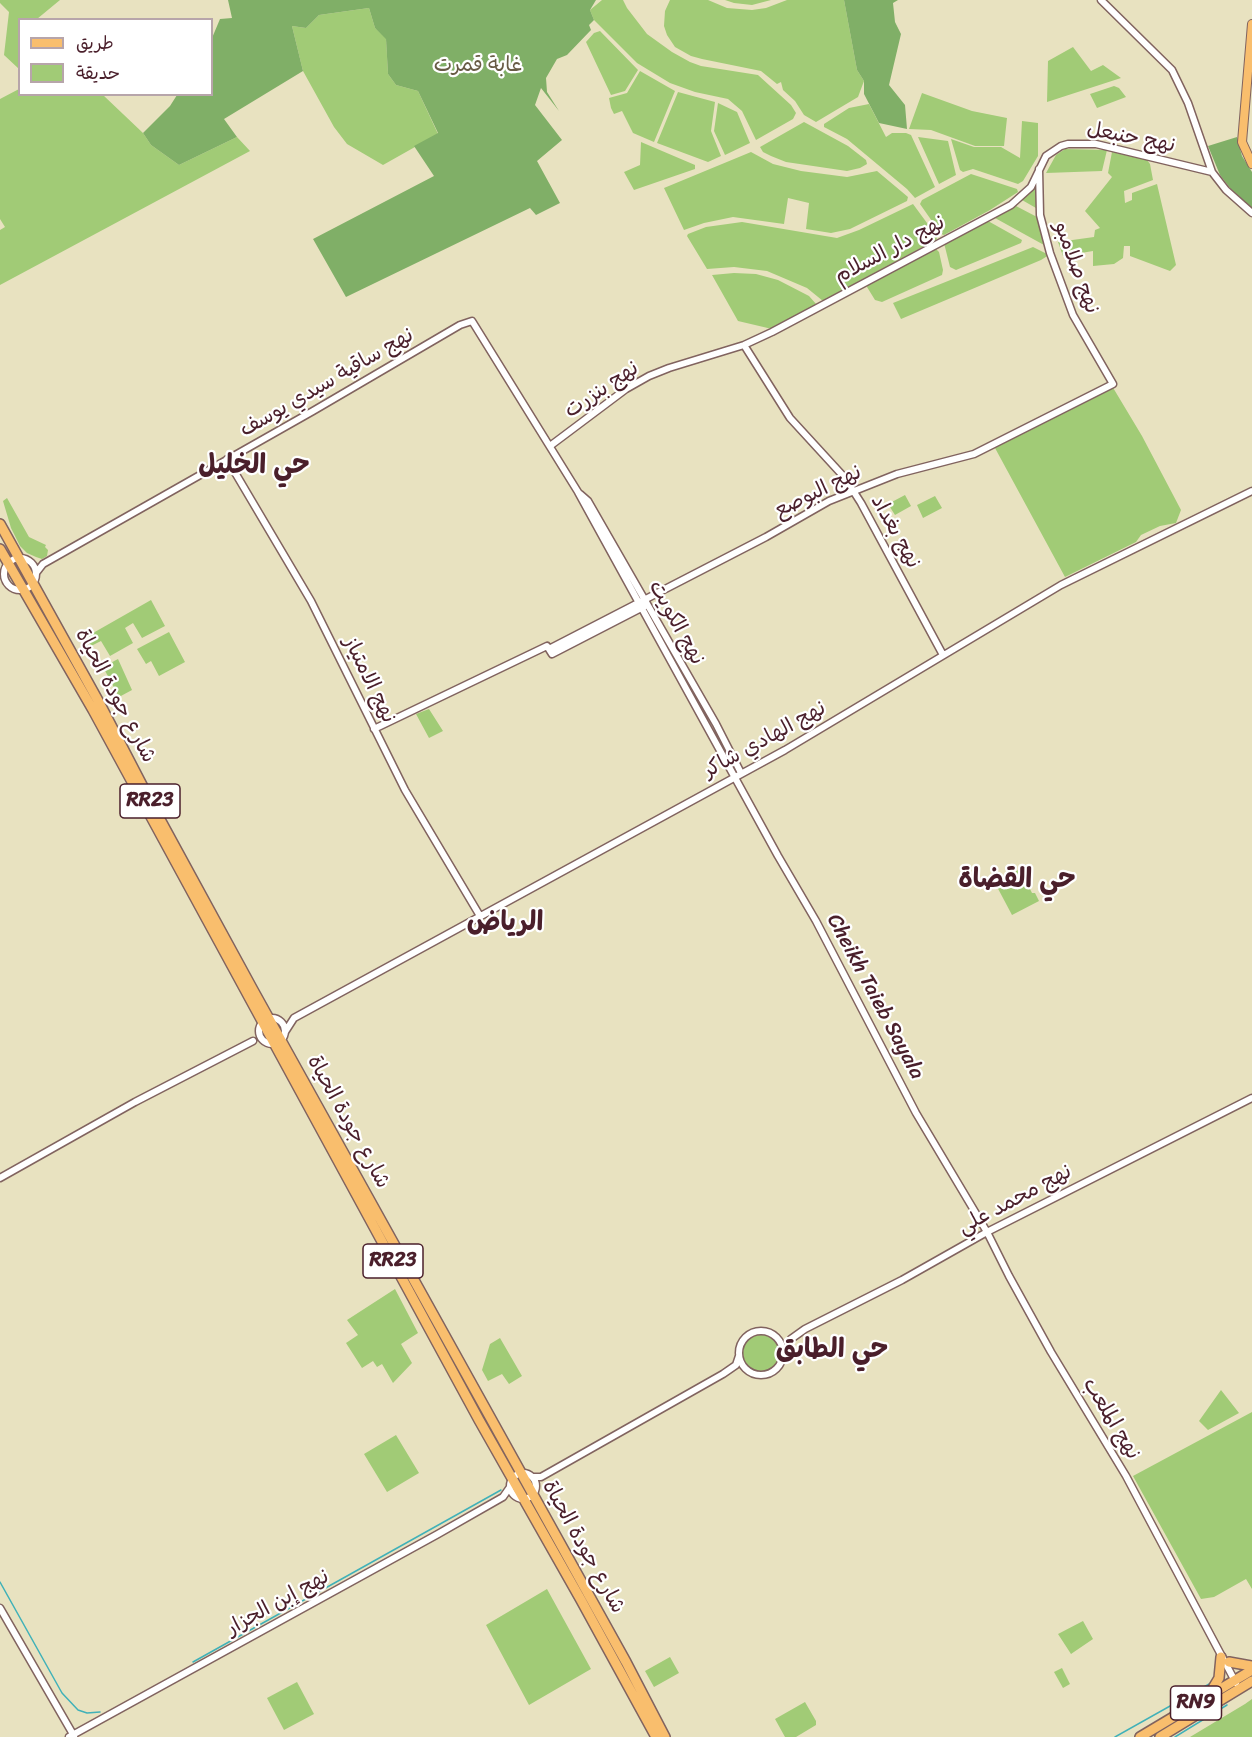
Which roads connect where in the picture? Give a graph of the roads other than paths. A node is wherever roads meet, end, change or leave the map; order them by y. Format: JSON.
{"nodes":[{"id":1,"x":1101,"y":0,"type":"edge"},
{"id":2,"x":1252,"y":24,"type":"edge"},
{"id":3,"x":1252,"y":164,"type":"edge"},
{"id":4,"x":1039,"y":169,"type":"junction"},
{"id":5,"x":1212,"y":172,"type":"junction"},
{"id":6,"x":1252,"y":213,"type":"edge"},
{"id":7,"x":472,"y":321,"type":"joint"},
{"id":8,"x":744,"y":345,"type":"junction"},
{"id":9,"x":1113,"y":384,"type":"joint"},
{"id":10,"x":549,"y":446,"type":"junction"},
{"id":11,"x":227,"y":459,"type":"junction"},
{"id":12,"x":1252,"y":490,"type":"edge"},
{"id":13,"x":854,"y":491,"type":"junction"},
{"id":14,"x":0,"y":524,"type":"edge"},
{"id":15,"x":0,"y":549,"type":"edge"},
{"id":16,"x":18,"y":558,"type":"junction"},
{"id":17,"x":31,"y":561,"type":"junction"},
{"id":18,"x":8,"y":563,"type":"junction"},
{"id":19,"x":43,"y":564,"type":"junction"},
{"id":20,"x":35,"y":578,"type":"junction"},
{"id":21,"x":1,"y":579,"type":"edge"},
{"id":22,"x":23,"y":590,"type":"junction"},
{"id":23,"x":644,"y":604,"type":"junction"},
{"id":24,"x":943,"y":655,"type":"junction"},
{"id":25,"x":374,"y":729,"type":"junction"},
{"id":26,"x":738,"y":775,"type":"junction"},
{"id":27,"x":480,"y":916,"type":"junction"},
{"id":28,"x":294,"y":1018,"type":"junction"},
{"id":29,"x":267,"y":1022,"type":"junction"},
{"id":30,"x":277,"y":1040,"type":"junction"},
{"id":31,"x":253,"y":1041,"type":"junction"},
{"id":32,"x":1252,"y":1098,"type":"edge"},
{"id":33,"x":0,"y":1178,"type":"edge"},
{"id":34,"x":987,"y":1232,"type":"junction"},
{"id":35,"x":772,"y":1334,"type":"junction"},
{"id":36,"x":795,"y":1335,"type":"junction"},
{"id":37,"x":783,"y":1355,"type":"junction"},
{"id":38,"x":739,"y":1356,"type":"junction"},
{"id":39,"x":753,"y":1373,"type":"junction"},
{"id":40,"x":723,"y":1374,"type":"junction"},
{"id":41,"x":532,"y":1477,"type":"junction"},
{"id":42,"x":541,"y":1477,"type":"junction"},
{"id":43,"x":514,"y":1480,"type":"junction"},
{"id":44,"x":536,"y":1484,"type":"junction"},
{"id":45,"x":503,"y":1497,"type":"junction"},
{"id":46,"x":524,"y":1497,"type":"junction"},
{"id":47,"x":0,"y":1608,"type":"edge"},
{"id":48,"x":1225,"y":1659,"type":"junction"},
{"id":49,"x":1252,"y":1668,"type":"edge"},
{"id":50,"x":630,"y":1669,"type":"junction"},
{"id":51,"x":1252,"y":1681,"type":"edge"},
{"id":52,"x":1238,"y":1683,"type":"junction"},
{"id":53,"x":1208,"y":1695,"type":"junction"},
{"id":54,"x":72,"y":1736,"type":"edge"},
{"id":55,"x":656,"y":1737,"type":"edge"},
{"id":56,"x":665,"y":1737,"type":"edge"},
{"id":57,"x":672,"y":1737,"type":"edge"},
{"id":58,"x":1140,"y":1737,"type":"edge"},
{"id":59,"x":1160,"y":1737,"type":"edge"}],
"edges":[{"from":1,"to":5,"type":"street"},
{"from":2,"to":3,"type":"main road"},
{"from":4,"to":5,"type":"street","name":"نهج حنبعل"},
{"from":4,"to":8,"type":"street","name":"نهج دار السلام"},
{"from":4,"to":9,"type":"street","name":"نهج صلامبو"},
{"from":5,"to":6,"type":"street"},
{"from":7,"to":10,"type":"street","name":"نهج الكويت"},
{"from":7,"to":11,"type":"street","name":"نهج ساقية سيدي يوسف"},
{"from":8,"to":10,"type":"street","name":"نهج بنزرت"},
{"from":8,"to":13,"type":"street","name":"نهج بغداد"},
{"from":9,"to":13,"type":"street","name":"نهج البوصع"},
{"from":10,"to":23,"type":"street","name":"نهج الكويت"},
{"from":11,"to":19,"type":"street","name":"نهج ساقية سيدي يوسف"},
{"from":11,"to":25,"type":"street","name":"نهج الامتياز"},
{"from":12,"to":24,"type":"street","name":"نهج الهادي شاكر"},
{"from":13,"to":23,"type":"street","name":"نهج البوصع"},
{"from":13,"to":24,"type":"street","name":"نهج بغداد"},
{"from":14,"to":16,"type":"highway","name":"شارع جودة الحياة","number":"RR23"},
{"from":15,"to":18,"type":"highway","name":"شارع جودة الحياة","number":"RR23"},
{"from":16,"to":17,"type":"street"},
{"from":16,"to":18,"type":"street"},
{"from":16,"to":20,"type":"highway","name":"شارع جودة الحياة","number":"RR23"},
{"from":17,"to":19,"type":"street"},
{"from":17,"to":20,"type":"street"},
{"from":18,"to":21,"type":"street"},
{"from":18,"to":22,"type":"highway","name":"شارع جودة الحياة","number":"RR23"},
{"from":19,"to":20,"type":"street"},
{"from":20,"to":22,"type":"street"},
{"from":20,"to":29,"type":"highway","name":"شارع جودة الحياة","number":"RR23"},
{"from":21,"to":22,"type":"street"},
{"from":22,"to":29,"type":"highway","name":"شارع جودة الحياة","number":"RR23"},
{"from":23,"to":25,"type":"street","name":"نهج البوصع"},
{"from":23,"to":26,"type":"street","name":"نهج الكويت"},
{"from":24,"to":26,"type":"street","name":"نهج الهادي شاكر"},
{"from":25,"to":27,"type":"street","name":"نهج الامتياز"},
{"from":26,"to":27,"type":"street","name":"نهج الهادي شاكر"},
{"from":26,"to":34,"type":"street","name":"Cheikh Taieb Sayala"},
{"from":27,"to":28,"type":"street","name":"نهج الهادي شاكر"},
{"from":28,"to":29,"type":"street"},
{"from":28,"to":30,"type":"street"},
{"from":29,"to":30,"type":"highway","name":"شارع جودة الحياة","number":"RR23"},
{"from":29,"to":30,"type":"street"},
{"from":29,"to":31,"type":"street"},
{"from":30,"to":31,"type":"street"},
{"from":30,"to":43,"type":"highway","name":"شارع جودة الحياة","number":"RR23"},
{"from":31,"to":33,"type":"street"},
{"from":32,"to":34,"type":"street","name":"نهج محمد علي"},
{"from":34,"to":36,"type":"street","name":"نهج محمد علي"},
{"from":34,"to":48,"type":"street","name":"نهج الملعب"},
{"from":35,"to":36,"type":"street"},
{"from":35,"to":37,"type":"street"},
{"from":35,"to":38,"type":"street"},
{"from":36,"to":37,"type":"street"},
{"from":37,"to":39,"type":"street"},
{"from":38,"to":39,"type":"street"},
{"from":38,"to":40,"type":"street"},
{"from":39,"to":40,"type":"street"},
{"from":40,"to":42,"type":"street"},
{"from":41,"to":42,"type":"street"},
{"from":41,"to":43,"type":"street"},
{"from":41,"to":44,"type":"street"},
{"from":42,"to":44,"type":"street"},
{"from":43,"to":45,"type":"street"},
{"from":43,"to":46,"type":"highway","name":"شارع جودة الحياة","number":"RR23"},
{"from":43,"to":46,"type":"street"},
{"from":44,"to":46,"type":"street"},
{"from":45,"to":46,"type":"street"},
{"from":45,"to":54,"type":"street","name":"نهج إبن الجزار"},
{"from":46,"to":50,"type":"highway","name":"شارع جودة الحياة","number":"RR23"},
{"from":46,"to":55,"type":"highway","name":"شارع جودة الحياة","number":"RR23"},
{"from":47,"to":54,"type":"street"},
{"from":48,"to":49,"type":"highway"},
{"from":48,"to":52,"type":"street","name":"نهج الملعب"},
{"from":48,"to":53,"type":"highway"},
{"from":49,"to":52,"type":"highway","number":"RN9"},
{"from":50,"to":56,"type":"highway","name":"شارع جودة الحياة","number":"RR23"},
{"from":50,"to":57,"type":"highway"},
{"from":51,"to":52,"type":"highway","number":"RN9"},
{"from":52,"to":53,"type":"highway","number":"RN9"},
{"from":52,"to":59,"type":"highway","number":"RN9"},
{"from":53,"to":58,"type":"highway","number":"RN9"}]}
